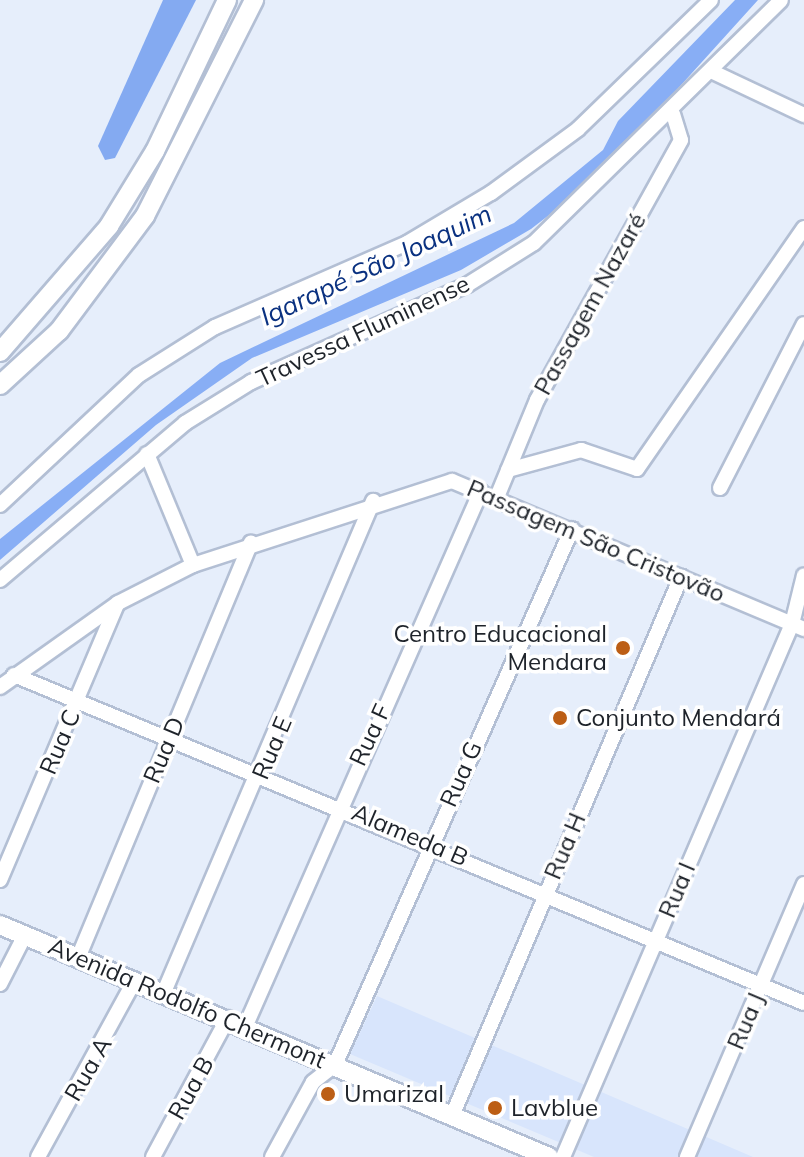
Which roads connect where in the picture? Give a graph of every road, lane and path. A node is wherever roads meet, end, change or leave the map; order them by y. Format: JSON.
{"nodes":[{"id":1,"x":227,"y":0,"type":"edge"},
{"id":2,"x":254,"y":0,"type":"edge"},
{"id":3,"x":711,"y":0,"type":"edge"},
{"id":4,"x":781,"y":0,"type":"edge"},
{"id":5,"x":713,"y":72,"type":"junction"},
{"id":6,"x":673,"y":114,"type":"junction"},
{"id":7,"x":804,"y":115,"type":"edge"},
{"id":8,"x":804,"y":228,"type":"edge"},
{"id":9,"x":804,"y":324,"type":"edge"},
{"id":10,"x":0,"y":352,"type":"edge"},
{"id":11,"x":0,"y":385,"type":"edge"},
{"id":12,"x":147,"y":454,"type":"junction"},
{"id":13,"x":508,"y":470,"type":"junction"},
{"id":14,"x":720,"y":488,"type":"dead end"},
{"id":15,"x":481,"y":491,"type":"junction"},
{"id":16,"x":497,"y":497,"type":"junction"},
{"id":17,"x":373,"y":501,"type":"junction"},
{"id":18,"x":0,"y":505,"type":"edge"},
{"id":19,"x":572,"y":529,"type":"junction"},
{"id":20,"x":251,"y":543,"type":"junction"},
{"id":21,"x":193,"y":565,"type":"junction"},
{"id":22,"x":804,"y":575,"type":"edge"},
{"id":23,"x":681,"y":577,"type":"junction"},
{"id":24,"x":0,"y":580,"type":"edge"},
{"id":25,"x":118,"y":603,"type":"junction"},
{"id":26,"x":798,"y":626,"type":"edge"},
{"id":27,"x":14,"y":675,"type":"junction"},
{"id":28,"x":0,"y":687,"type":"edge"},
{"id":29,"x":79,"y":697,"type":"junction"},
{"id":30,"x":171,"y":734,"type":"junction"},
{"id":31,"x":261,"y":773,"type":"junction"},
{"id":32,"x":338,"y":804,"type":"junction"},
{"id":33,"x":430,"y":842,"type":"junction"},
{"id":34,"x":0,"y":880,"type":"edge"},
{"id":35,"x":804,"y":884,"type":"edge"},
{"id":36,"x":544,"y":895,"type":"junction"},
{"id":37,"x":0,"y":925,"type":"edge"},
{"id":38,"x":25,"y":935,"type":"junction"},
{"id":39,"x":655,"y":941,"type":"junction"},
{"id":40,"x":78,"y":958,"type":"junction"},
{"id":41,"x":135,"y":980,"type":"junction"},
{"id":42,"x":0,"y":984,"type":"edge"},
{"id":43,"x":762,"y":984,"type":"junction"},
{"id":44,"x":164,"y":992,"type":"junction"},
{"id":45,"x":804,"y":1003,"type":"edge"},
{"id":46,"x":237,"y":1021,"type":"junction"},
{"id":47,"x":335,"y":1065,"type":"junction"},
{"id":48,"x":452,"y":1116,"type":"junction"},
{"id":49,"x":38,"y":1157,"type":"edge"},
{"id":50,"x":153,"y":1157,"type":"edge"},
{"id":51,"x":272,"y":1157,"type":"edge"},
{"id":52,"x":549,"y":1157,"type":"edge"},
{"id":53,"x":563,"y":1157,"type":"edge"},
{"id":54,"x":687,"y":1157,"type":"edge"}],
"edges":[{"from":1,"to":10,"type":"main road"},
{"from":2,"to":11,"type":"main road"},
{"from":3,"to":18,"type":"street"},
{"from":4,"to":5,"type":"street","name":"Travessa Fluminense"},
{"from":5,"to":6,"type":"street","name":"Travessa Fluminense"},
{"from":5,"to":7,"type":"street"},
{"from":6,"to":12,"type":"street","name":"Travessa Fluminense"},
{"from":6,"to":13,"type":"street","name":"Passagem Nazaré"},
{"from":8,"to":13,"type":"street"},
{"from":9,"to":14,"type":"street"},
{"from":12,"to":21,"type":"street"},
{"from":12,"to":24,"type":"street","name":"Travessa Fluminense"},
{"from":13,"to":16,"type":"street","name":"Passagem Nazaré"},
{"from":15,"to":16,"type":"street","name":"Passagem São Cristovão"},
{"from":15,"to":17,"type":"street","name":"Passagem São Cristovão"},
{"from":15,"to":32,"type":"street","name":"Rua F"},
{"from":16,"to":19,"type":"street","name":"Passagem São Cristovão"},
{"from":17,"to":20,"type":"street","name":"Passagem São Cristovão"},
{"from":17,"to":31,"type":"street","name":"Rua E"},
{"from":19,"to":23,"type":"street","name":"Passagem São Cristovão"},
{"from":19,"to":33,"type":"street","name":"Rua G"},
{"from":20,"to":21,"type":"street","name":"Passagem São Cristovão"},
{"from":20,"to":30,"type":"street","name":"Rua D"},
{"from":21,"to":25,"type":"street","name":"Passagem São Cristovão"},
{"from":22,"to":26,"type":"street","name":"Rua I"},
{"from":23,"to":26,"type":"street","name":"Passagem São Cristovão"},
{"from":23,"to":36,"type":"street","name":"Rua H"},
{"from":25,"to":27,"type":"street","name":"Passagem São Cristovão"},
{"from":25,"to":29,"type":"street","name":"Rua C"},
{"from":26,"to":39,"type":"street","name":"Rua I"},
{"from":27,"to":28,"type":"street","name":"Passagem São Cristovão"},
{"from":27,"to":29,"type":"street","name":"Alameda B"},
{"from":29,"to":30,"type":"street","name":"Alameda B"},
{"from":29,"to":34,"type":"street","name":"Rua C"},
{"from":30,"to":31,"type":"street","name":"Alameda B"},
{"from":30,"to":40,"type":"street","name":"Rua D"},
{"from":31,"to":32,"type":"street","name":"Alameda B"},
{"from":31,"to":44,"type":"street","name":"Rua E"},
{"from":32,"to":33,"type":"street","name":"Alameda B"},
{"from":32,"to":46,"type":"street","name":"Rua F"},
{"from":33,"to":36,"type":"street","name":"Alameda B"},
{"from":33,"to":47,"type":"street","name":"Rua G"},
{"from":35,"to":43,"type":"street","name":"Rua J"},
{"from":36,"to":39,"type":"street","name":"Alameda B"},
{"from":36,"to":48,"type":"street","name":"Rua H"},
{"from":37,"to":38,"type":"main road","name":"Avenida Rodolfo Chermont"},
{"from":38,"to":40,"type":"main road","name":"Avenida Rodolfo Chermont"},
{"from":38,"to":42,"type":"street"},
{"from":39,"to":43,"type":"street","name":"Alameda B"},
{"from":39,"to":53,"type":"street","name":"Rua I"},
{"from":40,"to":41,"type":"main road","name":"Avenida Rodolfo Chermont"},
{"from":41,"to":44,"type":"main road","name":"Avenida Rodolfo Chermont"},
{"from":41,"to":49,"type":"street","name":"Rua A"},
{"from":43,"to":45,"type":"street","name":"Alameda B"},
{"from":43,"to":54,"type":"street","name":"Rua J"},
{"from":44,"to":46,"type":"main road","name":"Avenida Rodolfo Chermont"},
{"from":46,"to":47,"type":"main road","name":"Avenida Rodolfo Chermont"},
{"from":46,"to":50,"type":"street","name":"Rua B"},
{"from":47,"to":48,"type":"main road","name":"Avenida Rodolfo Chermont"},
{"from":47,"to":51,"type":"street"},
{"from":48,"to":52,"type":"main road","name":"Avenida Rodolfo Chermont"}]}
